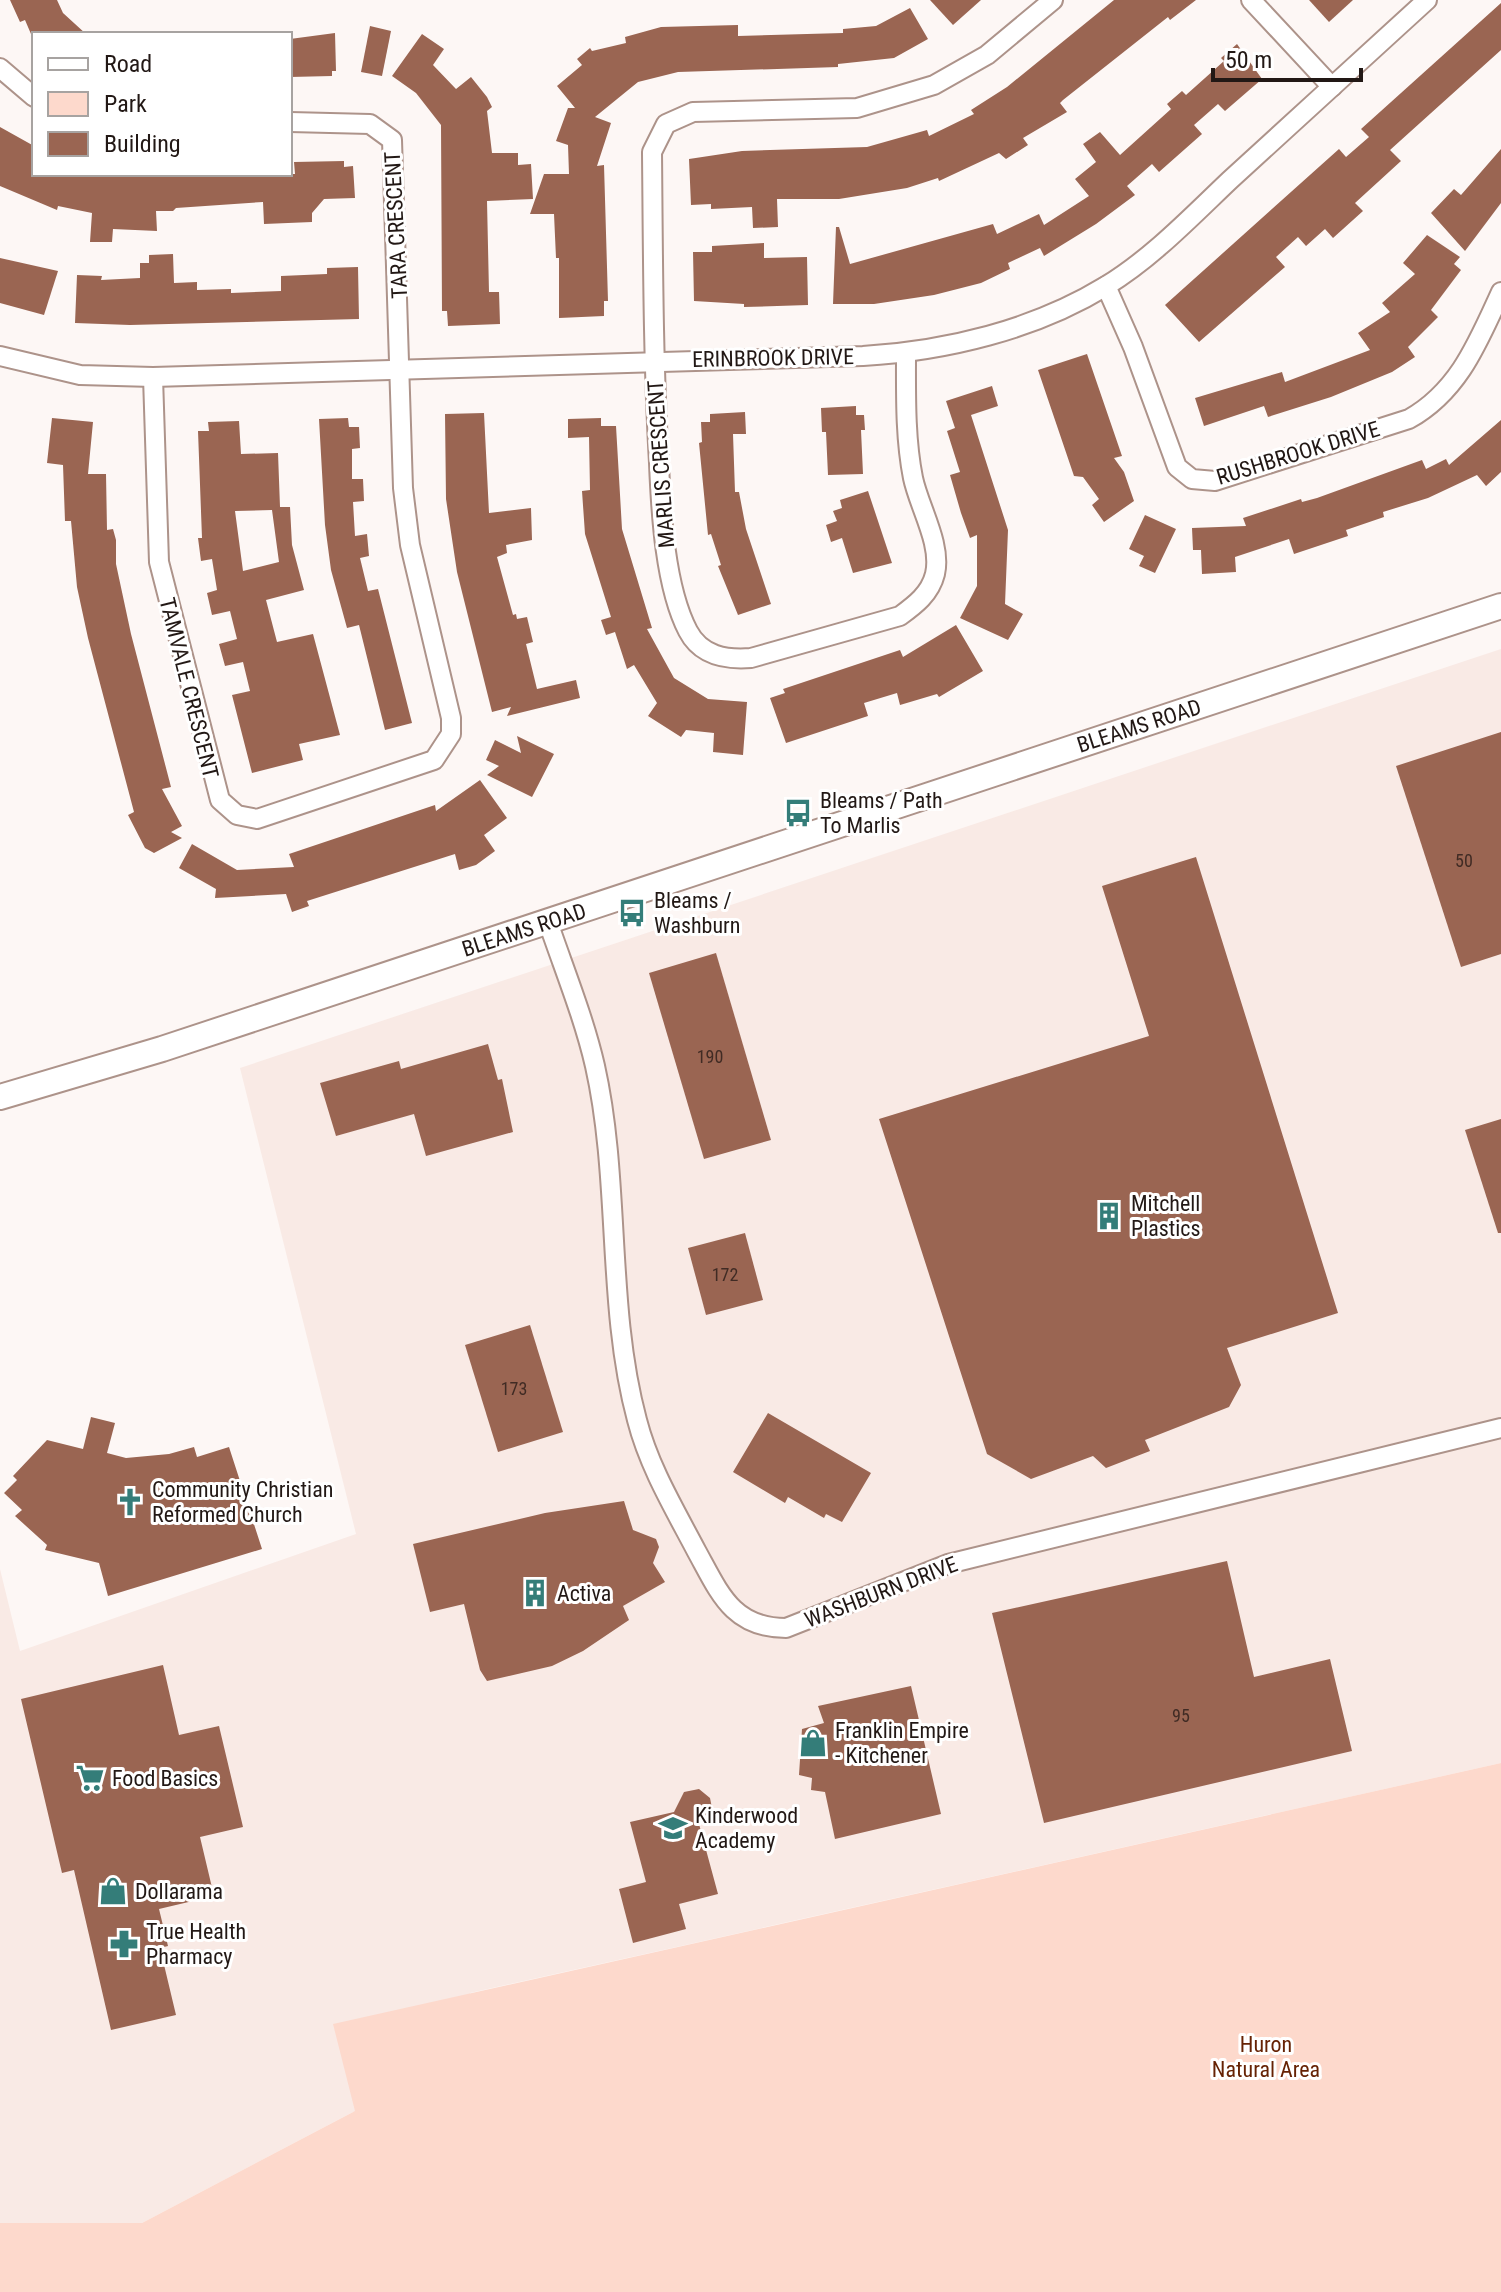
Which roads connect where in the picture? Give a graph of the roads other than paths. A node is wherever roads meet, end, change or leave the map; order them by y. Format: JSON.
{"nodes":[{"id":1,"x":1053,"y":0,"type":"edge"},
{"id":2,"x":1251,"y":0,"type":"edge"},
{"id":3,"x":1427,"y":0,"type":"edge"},
{"id":4,"x":0,"y":68,"type":"edge"},
{"id":5,"x":1332,"y":87,"type":"junction"},
{"id":6,"x":32,"y":95,"type":"edge"},
{"id":7,"x":292,"y":122,"type":"edge"},
{"id":8,"x":1106,"y":286,"type":"junction"},
{"id":9,"x":1501,"y":292,"type":"edge"},
{"id":10,"x":906,"y":353,"type":"junction"},
{"id":11,"x":0,"y":356,"type":"edge"},
{"id":12,"x":654,"y":361,"type":"junction"},
{"id":13,"x":400,"y":370,"type":"junction"},
{"id":14,"x":153,"y":377,"type":"junction"},
{"id":15,"x":1501,"y":606,"type":"edge"},
{"id":16,"x":548,"y":922,"type":"junction"},
{"id":17,"x":0,"y":1097,"type":"edge"},
{"id":18,"x":1501,"y":1428,"type":"edge"}],
"edges":[{"from":1,"to":12,"type":"street","name":"MARLIS CRESCENT"},
{"from":2,"to":5,"type":"street"},
{"from":3,"to":5,"type":"street","name":"ERINBROOK DRIVE"},
{"from":4,"to":6,"type":"street"},
{"from":5,"to":8,"type":"street","name":"ERINBROOK DRIVE"},
{"from":7,"to":13,"type":"street","name":"TARA CRESCENT"},
{"from":8,"to":9,"type":"street","name":"RUSHBROOK DRIVE"},
{"from":8,"to":10,"type":"street","name":"ERINBROOK DRIVE"},
{"from":10,"to":12,"type":"street","name":"ERINBROOK DRIVE"},
{"from":10,"to":12,"type":"street","name":"MARLIS CRESCENT"},
{"from":11,"to":14,"type":"street","name":"ERINBROOK DRIVE"},
{"from":12,"to":13,"type":"street","name":"ERINBROOK DRIVE"},
{"from":13,"to":14,"type":"street","name":"ERINBROOK DRIVE"},
{"from":13,"to":14,"type":"street","name":"TAMVALE CRESCENT"},
{"from":15,"to":16,"type":"main road","name":"BLEAMS ROAD"},
{"from":16,"to":17,"type":"main road","name":"BLEAMS ROAD"},
{"from":16,"to":18,"type":"street","name":"WASHBURN DRIVE"}]}
